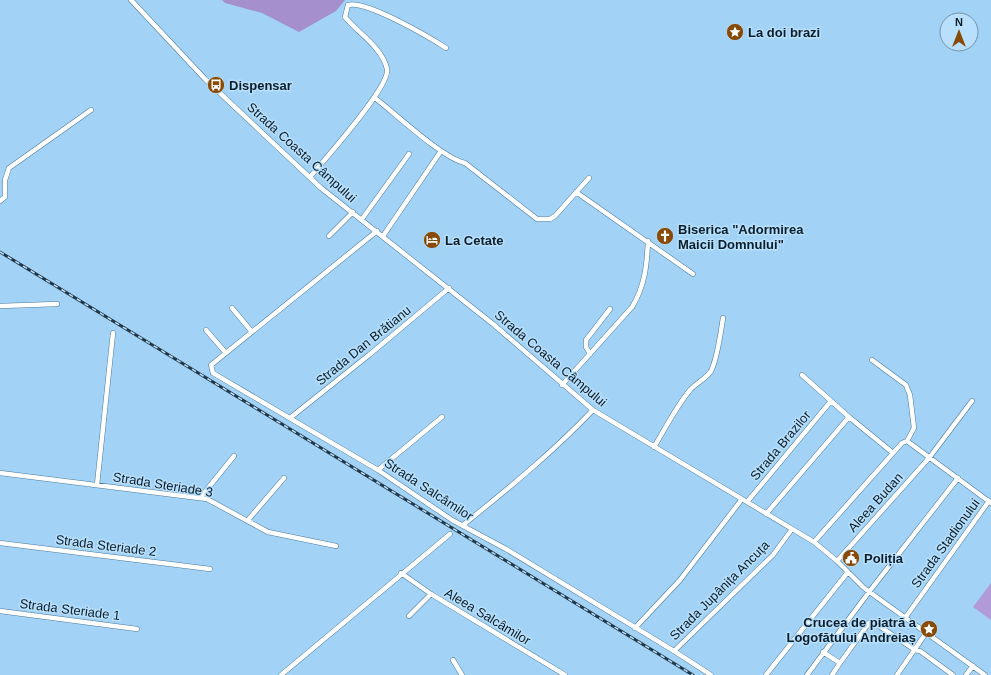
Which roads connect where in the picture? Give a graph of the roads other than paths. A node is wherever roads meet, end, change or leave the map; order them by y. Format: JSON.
{"nodes":[{"id":1,"x":131,"y":0,"type":"edge"},
{"id":2,"x":446,"y":48,"type":"dead end"},
{"id":3,"x":375,"y":98,"type":"junction"},
{"id":4,"x":91,"y":110,"type":"dead end"},
{"id":5,"x":441,"y":151,"type":"junction"},
{"id":6,"x":409,"y":154,"type":"dead end"},
{"id":7,"x":310,"y":178,"type":"junction"},
{"id":8,"x":589,"y":178,"type":"dead end"},
{"id":9,"x":576,"y":192,"type":"junction"},
{"id":10,"x":0,"y":201,"type":"edge"},
{"id":11,"x":353,"y":212,"type":"junction"},
{"id":12,"x":362,"y":219,"type":"junction"},
{"id":13,"x":377,"y":231,"type":"junction"},
{"id":14,"x":329,"y":236,"type":"dead end"},
{"id":15,"x":383,"y":236,"type":"junction"},
{"id":16,"x":648,"y":241,"type":"junction"},
{"id":17,"x":693,"y":274,"type":"dead end"},
{"id":18,"x":449,"y":288,"type":"junction"},
{"id":19,"x":56,"y":304,"type":"dead end"},
{"id":20,"x":0,"y":306,"type":"edge"},
{"id":21,"x":232,"y":308,"type":"dead end"},
{"id":22,"x":610,"y":309,"type":"dead end"},
{"id":23,"x":723,"y":318,"type":"dead end"},
{"id":24,"x":206,"y":330,"type":"dead end"},
{"id":25,"x":252,"y":332,"type":"junction"},
{"id":26,"x":113,"y":333,"type":"dead end"},
{"id":27,"x":226,"y":353,"type":"junction"},
{"id":28,"x":590,"y":354,"type":"junction"},
{"id":29,"x":872,"y":360,"type":"dead end"},
{"id":30,"x":802,"y":375,"type":"dead end"},
{"id":31,"x":562,"y":385,"type":"junction"},
{"id":32,"x":831,"y":401,"type":"junction"},
{"id":33,"x":972,"y":401,"type":"dead end"},
{"id":34,"x":593,"y":410,"type":"junction"},
{"id":35,"x":442,"y":417,"type":"dead end"},
{"id":36,"x":849,"y":417,"type":"junction"},
{"id":37,"x":290,"y":418,"type":"junction"},
{"id":38,"x":907,"y":441,"type":"junction"},
{"id":39,"x":654,"y":447,"type":"junction"},
{"id":40,"x":893,"y":453,"type":"junction"},
{"id":41,"x":234,"y":456,"type":"dead end"},
{"id":42,"x":929,"y":458,"type":"junction"},
{"id":43,"x":378,"y":470,"type":"junction"},
{"id":44,"x":0,"y":474,"type":"edge"},
{"id":45,"x":284,"y":478,"type":"dead end"},
{"id":46,"x":958,"y":478,"type":"junction"},
{"id":47,"x":97,"y":485,"type":"junction"},
{"id":48,"x":200,"y":498,"type":"junction"},
{"id":49,"x":742,"y":499,"type":"junction"},
{"id":50,"x":746,"y":502,"type":"junction"},
{"id":51,"x":990,"y":502,"type":"edge"},
{"id":52,"x":766,"y":514,"type":"junction"},
{"id":53,"x":248,"y":520,"type":"junction"},
{"id":54,"x":463,"y":525,"type":"junction"},
{"id":55,"x":792,"y":529,"type":"junction"},
{"id":56,"x":450,"y":534,"type":"dead end"},
{"id":57,"x":814,"y":542,"type":"junction"},
{"id":58,"x":0,"y":543,"type":"edge"},
{"id":59,"x":336,"y":546,"type":"dead end"},
{"id":60,"x":837,"y":561,"type":"junction"},
{"id":61,"x":210,"y":569,"type":"dead end"},
{"id":62,"x":848,"y":572,"type":"junction"},
{"id":63,"x":401,"y":573,"type":"junction"},
{"id":64,"x":869,"y":592,"type":"junction"},
{"id":65,"x":431,"y":594,"type":"junction"},
{"id":66,"x":0,"y":611,"type":"edge"},
{"id":67,"x":410,"y":616,"type":"dead end"},
{"id":68,"x":904,"y":618,"type":"junction"},
{"id":69,"x":635,"y":628,"type":"junction"},
{"id":70,"x":137,"y":629,"type":"dead end"},
{"id":71,"x":926,"y":633,"type":"junction"},
{"id":72,"x":914,"y":650,"type":"junction"},
{"id":73,"x":674,"y":651,"type":"junction"},
{"id":74,"x":824,"y":652,"type":"junction"},
{"id":75,"x":453,"y":660,"type":"dead end"},
{"id":76,"x":840,"y":663,"type":"junction"},
{"id":77,"x":973,"y":666,"type":"junction"},
{"id":78,"x":281,"y":675,"type":"edge"},
{"id":79,"x":462,"y":675,"type":"edge"},
{"id":80,"x":565,"y":675,"type":"edge"},
{"id":81,"x":711,"y":675,"type":"edge"},
{"id":82,"x":766,"y":675,"type":"edge"},
{"id":83,"x":807,"y":675,"type":"edge"},
{"id":84,"x":832,"y":675,"type":"edge"},
{"id":85,"x":897,"y":675,"type":"edge"},
{"id":86,"x":953,"y":675,"type":"edge"},
{"id":87,"x":966,"y":675,"type":"edge"},
{"id":88,"x":985,"y":675,"type":"edge"}],
"edges":[{"from":1,"to":7,"type":"street","name":"Strada Coasta Câmpului"},
{"from":2,"to":3,"type":"street"},
{"from":3,"to":5,"type":"street"},
{"from":3,"to":7,"type":"street"},
{"from":4,"to":10,"type":"street"},
{"from":5,"to":9,"type":"street"},
{"from":5,"to":15,"type":"street"},
{"from":6,"to":12,"type":"street"},
{"from":7,"to":11,"type":"street","name":"Strada Coasta Câmpului"},
{"from":8,"to":9,"type":"street"},
{"from":9,"to":16,"type":"street"},
{"from":11,"to":12,"type":"street","name":"Strada Coasta Câmpului"},
{"from":11,"to":14,"type":"street"},
{"from":12,"to":13,"type":"street","name":"Strada Coasta Câmpului"},
{"from":13,"to":15,"type":"street","name":"Strada Coasta Câmpului"},
{"from":13,"to":25,"type":"street"},
{"from":15,"to":18,"type":"street","name":"Strada Coasta Câmpului"},
{"from":16,"to":17,"type":"street"},
{"from":16,"to":28,"type":"street"},
{"from":18,"to":31,"type":"street","name":"Strada Coasta Câmpului"},
{"from":18,"to":37,"type":"street","name":"Strada Dan Brătianu"},
{"from":19,"to":20,"type":"street"},
{"from":21,"to":25,"type":"street"},
{"from":22,"to":28,"type":"street"},
{"from":23,"to":39,"type":"street"},
{"from":24,"to":27,"type":"street"},
{"from":25,"to":27,"type":"street"},
{"from":26,"to":47,"type":"street","name":"Strada Steriade 3"},
{"from":27,"to":37,"type":"street","name":"Strada Salcâmilor"},
{"from":28,"to":31,"type":"street"},
{"from":29,"to":38,"type":"street"},
{"from":30,"to":32,"type":"street"},
{"from":31,"to":34,"type":"street","name":"Strada Coasta Câmpului"},
{"from":32,"to":36,"type":"street"},
{"from":32,"to":50,"type":"street","name":"Strada Brazilor"},
{"from":33,"to":42,"type":"street","name":"Aleea Budan"},
{"from":34,"to":39,"type":"street","name":"Strada Coasta Câmpului"},
{"from":34,"to":54,"type":"street"},
{"from":35,"to":43,"type":"street"},
{"from":36,"to":40,"type":"street"},
{"from":36,"to":52,"type":"street"},
{"from":37,"to":43,"type":"street","name":"Strada Salcâmilor"},
{"from":38,"to":40,"type":"street"},
{"from":38,"to":42,"type":"street","name":"Strada Stadionului"},
{"from":39,"to":49,"type":"street","name":"Strada Coasta Câmpului"},
{"from":40,"to":57,"type":"street"},
{"from":41,"to":48,"type":"street"},
{"from":42,"to":46,"type":"street","name":"Strada Stadionului"},
{"from":42,"to":60,"type":"street","name":"Aleea Budan"},
{"from":43,"to":54,"type":"street","name":"Strada Salcâmilor"},
{"from":44,"to":47,"type":"street","name":"Strada Steriade 3"},
{"from":45,"to":53,"type":"street"},
{"from":46,"to":51,"type":"street","name":"Strada Stadionului"},
{"from":46,"to":64,"type":"street"},
{"from":47,"to":48,"type":"street","name":"Strada Steriade 3"},
{"from":48,"to":53,"type":"street","name":"Strada Steriade 3"},
{"from":49,"to":50,"type":"street","name":"Strada Coasta Câmpului"},
{"from":49,"to":69,"type":"street"},
{"from":50,"to":52,"type":"street","name":"Strada Coasta Câmpului"},
{"from":51,"to":68,"type":"street","name":"Strada Stadionului"},
{"from":52,"to":55,"type":"street","name":"Strada Coasta Câmpului"},
{"from":53,"to":59,"type":"street","name":"Strada Steriade 3"},
{"from":54,"to":69,"type":"street","name":"Strada Salcâmilor"},
{"from":55,"to":57,"type":"street","name":"Strada Coasta Câmpului"},
{"from":55,"to":73,"type":"street","name":"Strada Jupânița Ancuța"},
{"from":56,"to":63,"type":"street"},
{"from":57,"to":60,"type":"street","name":"Strada Coasta Câmpului"},
{"from":58,"to":61,"type":"street","name":"Strada Steriade 2"},
{"from":60,"to":62,"type":"street","name":"Strada Coasta Câmpului"},
{"from":62,"to":64,"type":"street","name":"Strada Coasta Câmpului"},
{"from":62,"to":82,"type":"street"},
{"from":63,"to":65,"type":"street","name":"Aleea Salcâmilor"},
{"from":63,"to":78,"type":"street"},
{"from":64,"to":68,"type":"street","name":"Strada Coasta Câmpului"},
{"from":64,"to":74,"type":"street"},
{"from":65,"to":67,"type":"street"},
{"from":65,"to":80,"type":"street","name":"Aleea Salcâmilor"},
{"from":66,"to":70,"type":"street","name":"Strada Steriade 1"},
{"from":68,"to":71,"type":"street","name":"Strada Coasta Câmpului"},
{"from":69,"to":73,"type":"street","name":"Strada Salcâmilor"},
{"from":71,"to":72,"type":"street"},
{"from":71,"to":77,"type":"street","name":"Strada Coasta Câmpului"},
{"from":72,"to":76,"type":"street"},
{"from":72,"to":85,"type":"street"},
{"from":72,"to":86,"type":"street"},
{"from":73,"to":81,"type":"street","name":"Strada Jupânița Ancuța"},
{"from":74,"to":76,"type":"street"},
{"from":74,"to":83,"type":"street"},
{"from":75,"to":79,"type":"street"},
{"from":76,"to":84,"type":"street"},
{"from":77,"to":87,"type":"street"},
{"from":77,"to":88,"type":"street","name":"Strada Coasta Câmpului"}]}
